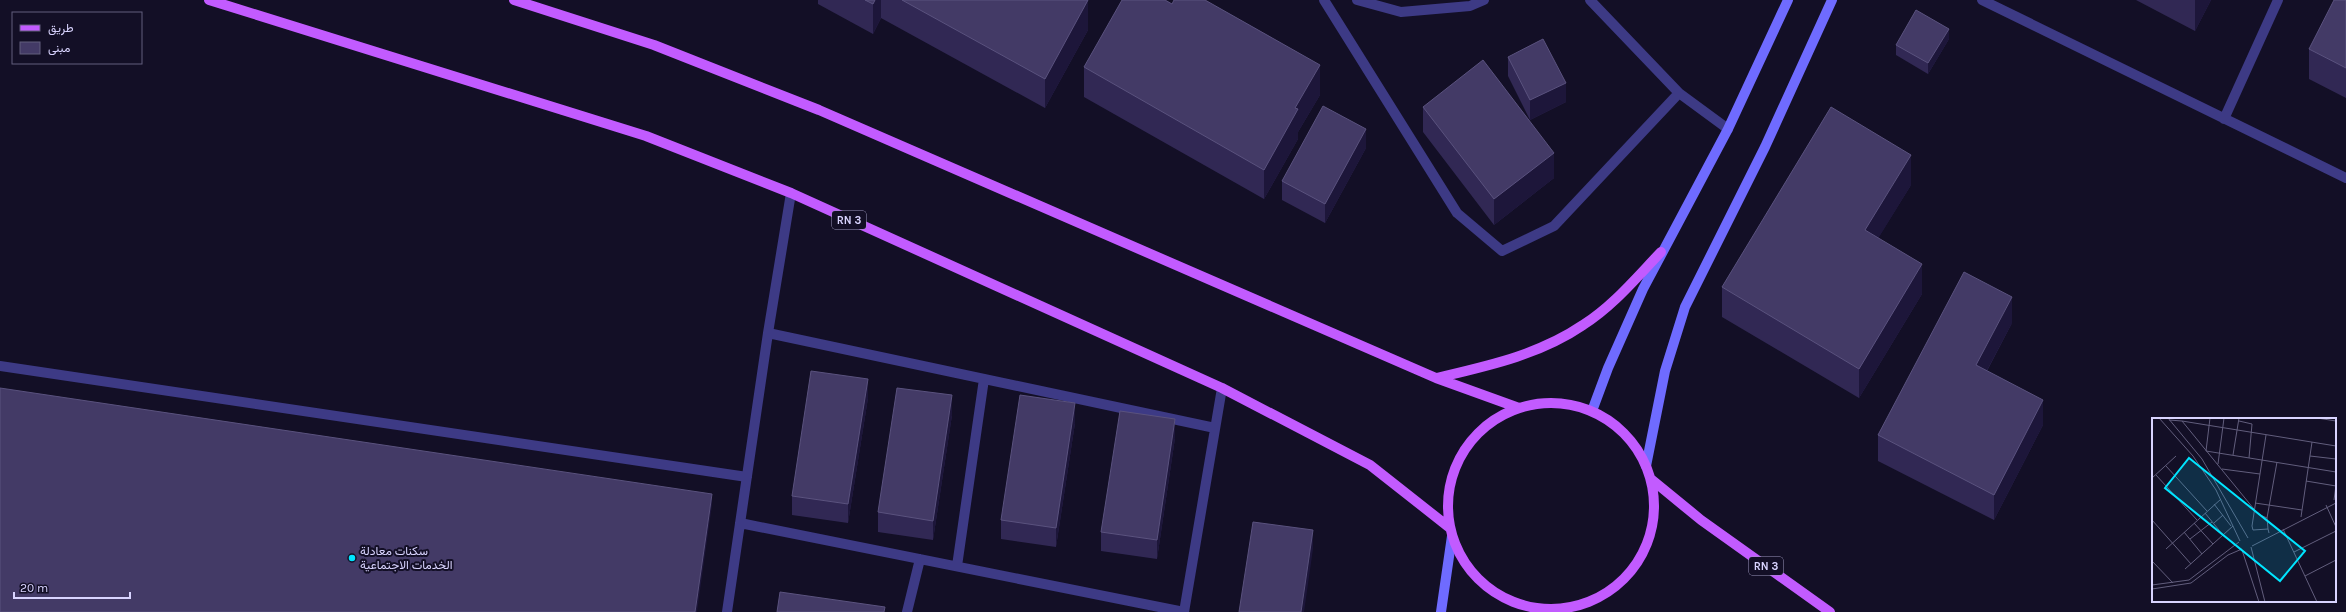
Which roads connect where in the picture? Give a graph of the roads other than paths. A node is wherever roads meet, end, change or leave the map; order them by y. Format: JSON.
{"nodes":[{"id":1,"x":209,"y":0,"type":"edge"},
{"id":2,"x":514,"y":0,"type":"edge"},
{"id":3,"x":1324,"y":0,"type":"edge"},
{"id":4,"x":1358,"y":0,"type":"edge"},
{"id":5,"x":1484,"y":0,"type":"edge"},
{"id":6,"x":1590,"y":0,"type":"edge"},
{"id":7,"x":1788,"y":0,"type":"edge"},
{"id":8,"x":1832,"y":0,"type":"edge"},
{"id":9,"x":1982,"y":0,"type":"edge"},
{"id":10,"x":2278,"y":0,"type":"edge"},
{"id":11,"x":1679,"y":93,"type":"junction"},
{"id":12,"x":2224,"y":119,"type":"junction"},
{"id":13,"x":1728,"y":129,"type":"junction"},
{"id":14,"x":2346,"y":178,"type":"edge"},
{"id":15,"x":791,"y":193,"type":"junction"},
{"id":16,"x":1661,"y":252,"type":"junction"},
{"id":17,"x":768,"y":333,"type":"junction"},
{"id":18,"x":0,"y":366,"type":"edge"},
{"id":19,"x":1436,"y":378,"type":"junction"},
{"id":20,"x":984,"y":379,"type":"junction"},
{"id":21,"x":1222,"y":388,"type":"junction"},
{"id":22,"x":1519,"y":408,"type":"junction"},
{"id":23,"x":1592,"y":411,"type":"junction"},
{"id":24,"x":1215,"y":428,"type":"junction"},
{"id":25,"x":1646,"y":466,"type":"junction"},
{"id":26,"x":747,"y":477,"type":"junction"},
{"id":27,"x":1651,"y":479,"type":"junction"},
{"id":28,"x":740,"y":523,"type":"junction"},
{"id":29,"x":1451,"y":532,"type":"junction"},
{"id":30,"x":920,"y":559,"type":"junction"},
{"id":31,"x":956,"y":566,"type":"junction"},
{"id":32,"x":1570,"y":607,"type":"junction"},
{"id":33,"x":1554,"y":611,"type":"edge"},
{"id":34,"x":727,"y":612,"type":"edge"},
{"id":35,"x":907,"y":612,"type":"edge"},
{"id":36,"x":1184,"y":612,"type":"edge"},
{"id":37,"x":1441,"y":612,"type":"edge"},
{"id":38,"x":1582,"y":612,"type":"edge"},
{"id":39,"x":1830,"y":612,"type":"edge"}],
"edges":[{"from":1,"to":15,"type":"main road","number":"RN 3"},
{"from":2,"to":19,"type":"main road"},
{"from":3,"to":11,"type":"street"},
{"from":4,"to":5,"type":"street"},
{"from":6,"to":11,"type":"street"},
{"from":7,"to":13,"type":"main road"},
{"from":8,"to":25,"type":"main road"},
{"from":9,"to":12,"type":"street"},
{"from":10,"to":12,"type":"street"},
{"from":11,"to":13,"type":"street"},
{"from":12,"to":14,"type":"street"},
{"from":13,"to":16,"type":"main road"},
{"from":15,"to":17,"type":"street"},
{"from":15,"to":21,"type":"main road","number":"RN 3"},
{"from":16,"to":19,"type":"main road"},
{"from":16,"to":23,"type":"main road"},
{"from":17,"to":20,"type":"street"},
{"from":17,"to":26,"type":"street"},
{"from":18,"to":26,"type":"street"},
{"from":19,"to":22,"type":"main road"},
{"from":20,"to":24,"type":"street"},
{"from":20,"to":31,"type":"street"},
{"from":21,"to":24,"type":"street"},
{"from":21,"to":29,"type":"main road","number":"RN 3"},
{"from":22,"to":23,"type":"main road"},
{"from":22,"to":29,"type":"main road"},
{"from":23,"to":25,"type":"main road"},
{"from":24,"to":36,"type":"street"},
{"from":25,"to":27,"type":"main road"},
{"from":26,"to":28,"type":"street"},
{"from":27,"to":32,"type":"main road"},
{"from":27,"to":39,"type":"main road","number":"RN 3"},
{"from":28,"to":30,"type":"street"},
{"from":28,"to":34,"type":"street"},
{"from":29,"to":33,"type":"main road"},
{"from":29,"to":37,"type":"main road"},
{"from":30,"to":31,"type":"street"},
{"from":30,"to":35,"type":"street"},
{"from":31,"to":36,"type":"street"},
{"from":32,"to":33,"type":"main road"},
{"from":32,"to":38,"type":"main road"}]}
